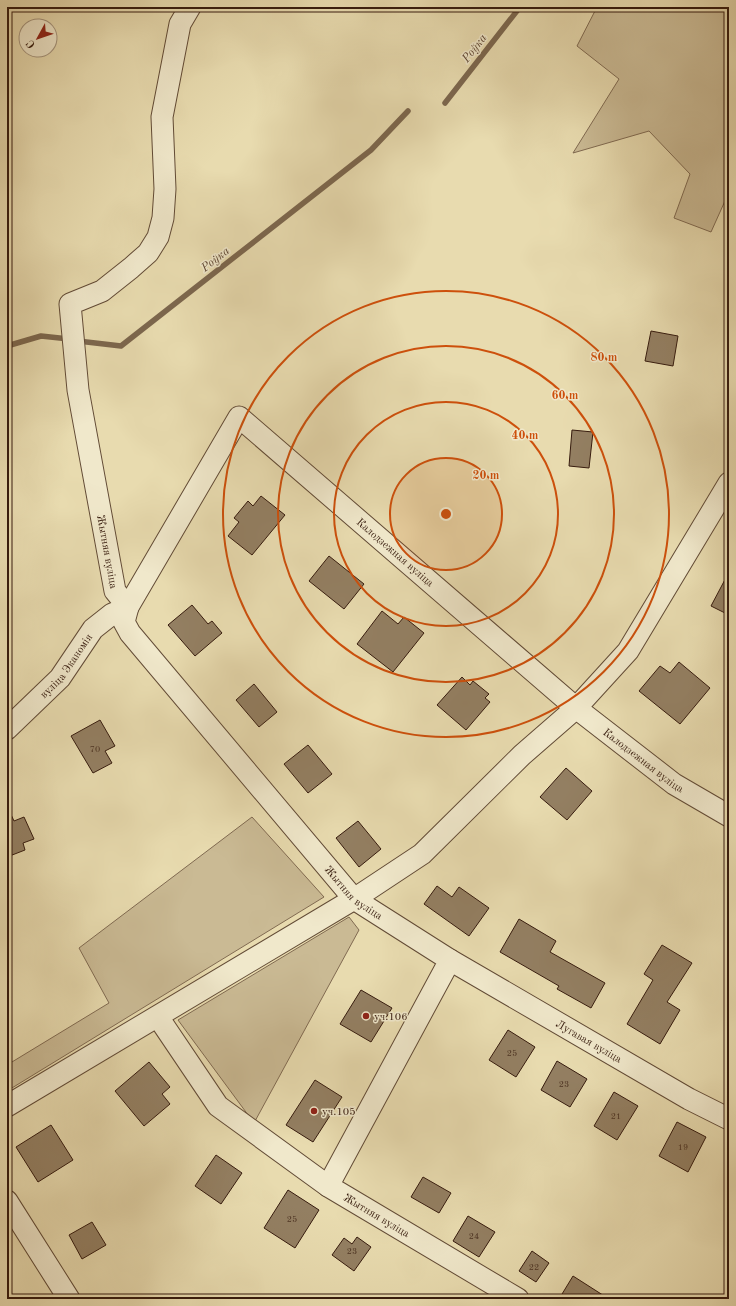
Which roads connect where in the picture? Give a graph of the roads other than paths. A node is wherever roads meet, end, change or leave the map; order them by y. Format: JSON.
{"nodes":[{"id":1,"x":190,"y":7,"type":"edge"},
{"id":2,"x":729,"y":484,"type":"edge"},
{"id":3,"x":128,"y":607,"type":"junction"},
{"id":4,"x":576,"y":708,"type":"junction"},
{"id":5,"x":7,"y":729,"type":"edge"},
{"id":6,"x":729,"y":816,"type":"edge"},
{"id":7,"x":354,"y":899,"type":"junction"},
{"id":8,"x":450,"y":960,"type":"junction"},
{"id":9,"x":158,"y":1017,"type":"junction"},
{"id":10,"x":7,"y":1106,"type":"edge"},
{"id":11,"x":729,"y":1119,"type":"edge"},
{"id":12,"x":328,"y":1186,"type":"junction"},
{"id":13,"x":7,"y":1201,"type":"edge"},
{"id":14,"x":69,"y":1299,"type":"edge"},
{"id":15,"x":518,"y":1299,"type":"edge"}],
"edges":[{"from":1,"to":3,"type":"street","name":"Жытняя вуліца"},
{"from":2,"to":4,"type":"street"},
{"from":3,"to":4,"type":"street","name":"Калодзежная вуліца"},
{"from":3,"to":5,"type":"street","name":"вуліца Эканомія"},
{"from":3,"to":7,"type":"street","name":"Жытняя вуліца"},
{"from":4,"to":6,"type":"street","name":"Калодзежная вуліца"},
{"from":4,"to":7,"type":"street"},
{"from":7,"to":8,"type":"street","name":"Жытняя вуліца"},
{"from":7,"to":9,"type":"street"},
{"from":8,"to":11,"type":"street","name":"Лугавая вуліца"},
{"from":8,"to":12,"type":"street"},
{"from":9,"to":10,"type":"street"},
{"from":9,"to":12,"type":"street","name":"Жытняя вуліца"},
{"from":12,"to":15,"type":"street","name":"Жытняя вуліца"},
{"from":13,"to":14,"type":"street"}]}
